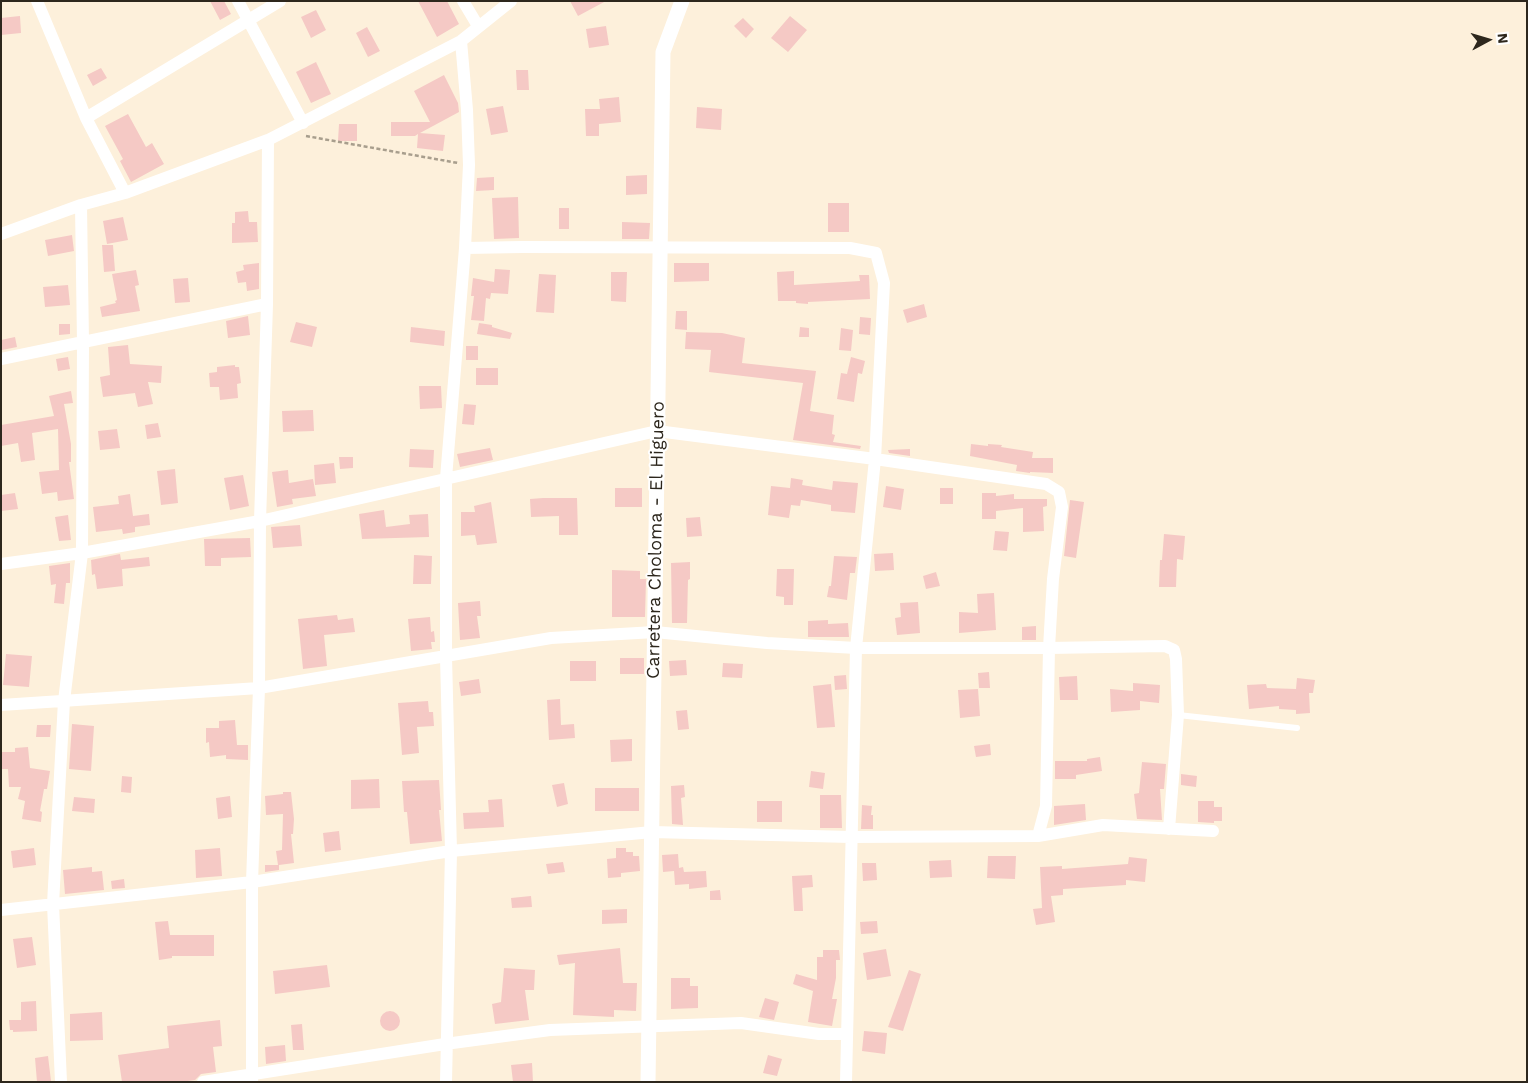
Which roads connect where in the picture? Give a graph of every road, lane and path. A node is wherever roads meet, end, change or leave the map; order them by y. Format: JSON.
{"nodes":[{"id":1,"x":238,"y":1,"type":"edge"},
{"id":2,"x":280,"y":1,"type":"edge"},
{"id":3,"x":463,"y":1,"type":"edge"},
{"id":4,"x":511,"y":1,"type":"edge"},
{"id":5,"x":682,"y":1,"type":"edge"},
{"id":6,"x":40,"y":2,"type":"edge"},
{"id":7,"x":248,"y":19,"type":"junction"},
{"id":8,"x":478,"y":26,"type":"junction"},
{"id":9,"x":461,"y":41,"type":"junction"},
{"id":10,"x":86,"y":118,"type":"junction"},
{"id":11,"x":303,"y":123,"type":"junction"},
{"id":12,"x":284,"y":132,"type":"junction"},
{"id":13,"x":268,"y":140,"type":"junction"},
{"id":14,"x":469,"y":165,"type":"junction"},
{"id":15,"x":125,"y":193,"type":"junction"},
{"id":16,"x":81,"y":205,"type":"junction"},
{"id":17,"x":1,"y":234,"type":"edge"},
{"id":18,"x":465,"y":248,"type":"junction"},
{"id":19,"x":659,"y":248,"type":"junction"},
{"id":20,"x":267,"y":304,"type":"junction"},
{"id":21,"x":83,"y":342,"type":"junction"},
{"id":22,"x":1,"y":360,"type":"edge"},
{"id":23,"x":657,"y":431,"type":"junction"},
{"id":24,"x":875,"y":459,"type":"junction"},
{"id":25,"x":446,"y":478,"type":"junction"},
{"id":26,"x":260,"y":521,"type":"junction"},
{"id":27,"x":82,"y":553,"type":"junction"},
{"id":28,"x":1,"y":564,"type":"edge"},
{"id":29,"x":655,"y":632,"type":"junction"},
{"id":30,"x":856,"y":648,"type":"junction"},
{"id":31,"x":1049,"y":648,"type":"junction"},
{"id":32,"x":446,"y":658,"type":"junction"},
{"id":33,"x":260,"y":688,"type":"junction"},
{"id":34,"x":64,"y":701,"type":"junction"},
{"id":35,"x":1,"y":705,"type":"edge"},
{"id":36,"x":1178,"y":715,"type":"junction"},
{"id":37,"x":1298,"y":728,"type":"dead end"},
{"id":38,"x":1169,"y":829,"type":"junction"},
{"id":39,"x":1213,"y":831,"type":"dead end"},
{"id":40,"x":652,"y":832,"type":"junction"},
{"id":41,"x":1038,"y":836,"type":"junction"},
{"id":42,"x":850,"y":838,"type":"junction"},
{"id":43,"x":451,"y":851,"type":"junction"},
{"id":44,"x":252,"y":882,"type":"junction"},
{"id":45,"x":53,"y":904,"type":"junction"},
{"id":46,"x":1,"y":910,"type":"edge"},
{"id":47,"x":649,"y":1026,"type":"junction"},
{"id":48,"x":847,"y":1034,"type":"junction"},
{"id":49,"x":446,"y":1044,"type":"junction"},
{"id":50,"x":252,"y":1078,"type":"edge"},
{"id":51,"x":61,"y":1082,"type":"edge"},
{"id":52,"x":203,"y":1082,"type":"edge"},
{"id":53,"x":446,"y":1082,"type":"edge"},
{"id":54,"x":648,"y":1082,"type":"edge"},
{"id":55,"x":846,"y":1082,"type":"edge"}],
"edges":[{"from":1,"to":7,"type":"street"},
{"from":2,"to":7,"type":"street"},
{"from":3,"to":8,"type":"street"},
{"from":4,"to":8,"type":"street"},
{"from":5,"to":19,"type":"street","name":"Carretera Choloma - El Higuero"},
{"from":6,"to":10,"type":"street"},
{"from":7,"to":10,"type":"street"},
{"from":7,"to":11,"type":"street"},
{"from":8,"to":9,"type":"street"},
{"from":9,"to":11,"type":"street"},
{"from":9,"to":14,"type":"street"},
{"from":10,"to":15,"type":"street"},
{"from":11,"to":12,"type":"street"},
{"from":12,"to":13,"type":"street"},
{"from":12,"to":14,"type":"path"},
{"from":13,"to":15,"type":"street"},
{"from":13,"to":20,"type":"street"},
{"from":14,"to":18,"type":"street"},
{"from":15,"to":16,"type":"street"},
{"from":16,"to":17,"type":"street"},
{"from":16,"to":21,"type":"street"},
{"from":18,"to":19,"type":"street"},
{"from":18,"to":25,"type":"street"},
{"from":19,"to":23,"type":"street","name":"Carretera Choloma - El Higuero"},
{"from":19,"to":24,"type":"street"},
{"from":20,"to":21,"type":"street"},
{"from":20,"to":26,"type":"street"},
{"from":21,"to":22,"type":"street"},
{"from":21,"to":27,"type":"street"},
{"from":23,"to":24,"type":"street"},
{"from":23,"to":25,"type":"street"},
{"from":23,"to":29,"type":"street","name":"Carretera Choloma - El Higuero"},
{"from":24,"to":30,"type":"street"},
{"from":24,"to":31,"type":"street"},
{"from":25,"to":26,"type":"street"},
{"from":25,"to":32,"type":"street"},
{"from":26,"to":27,"type":"street"},
{"from":26,"to":33,"type":"street"},
{"from":27,"to":28,"type":"street"},
{"from":27,"to":34,"type":"street"},
{"from":29,"to":30,"type":"street"},
{"from":29,"to":32,"type":"street"},
{"from":29,"to":40,"type":"street","name":"Carretera Choloma - El Higuero"},
{"from":30,"to":31,"type":"street"},
{"from":30,"to":42,"type":"street"},
{"from":31,"to":36,"type":"street"},
{"from":31,"to":41,"type":"street"},
{"from":32,"to":33,"type":"street"},
{"from":32,"to":43,"type":"street"},
{"from":33,"to":34,"type":"street"},
{"from":33,"to":44,"type":"street"},
{"from":34,"to":35,"type":"street"},
{"from":34,"to":45,"type":"street"},
{"from":36,"to":37,"type":"lane"},
{"from":36,"to":38,"type":"street"},
{"from":38,"to":39,"type":"street"},
{"from":38,"to":41,"type":"street"},
{"from":40,"to":42,"type":"street"},
{"from":40,"to":43,"type":"street"},
{"from":40,"to":47,"type":"street","name":"Carretera Choloma - El Higuero"},
{"from":41,"to":42,"type":"street"},
{"from":42,"to":48,"type":"street"},
{"from":43,"to":44,"type":"street"},
{"from":43,"to":49,"type":"street"},
{"from":44,"to":45,"type":"street"},
{"from":44,"to":50,"type":"street"},
{"from":45,"to":46,"type":"street"},
{"from":45,"to":51,"type":"street"},
{"from":47,"to":48,"type":"street"},
{"from":47,"to":49,"type":"street"},
{"from":47,"to":54,"type":"street","name":"Carretera Choloma - El Higuero"},
{"from":48,"to":55,"type":"street"},
{"from":49,"to":50,"type":"street"},
{"from":49,"to":53,"type":"street"},
{"from":50,"to":52,"type":"street"}]}
